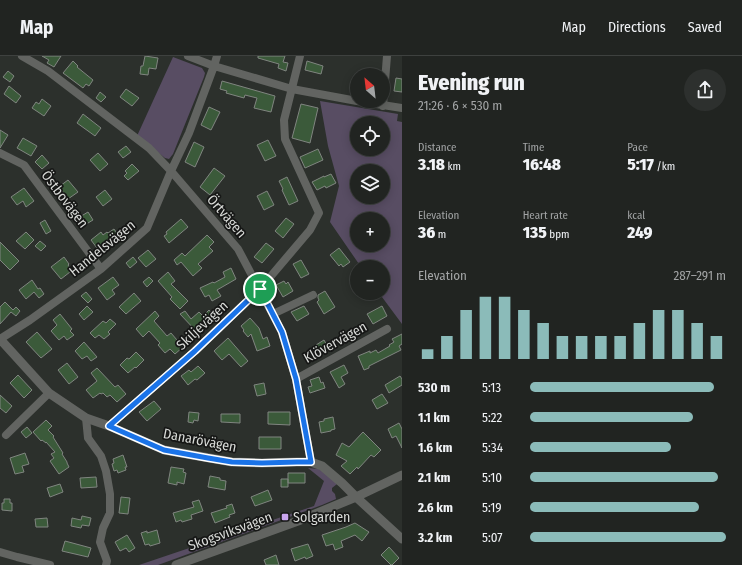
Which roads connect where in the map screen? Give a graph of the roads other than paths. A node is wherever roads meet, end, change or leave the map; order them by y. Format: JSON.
{"nodes":[{"id":1,"x":22,"y":56,"type":"edge"},
{"id":2,"x":188,"y":56,"type":"edge"},
{"id":3,"x":217,"y":56,"type":"edge"},
{"id":4,"x":300,"y":56,"type":"edge"},
{"id":5,"x":387,"y":56,"type":"edge"},
{"id":6,"x":214,"y":66,"type":"junction"},
{"id":7,"x":386,"y":68,"type":"edge"},
{"id":8,"x":292,"y":89,"type":"junction"},
{"id":9,"x":350,"y":100,"type":"edge"},
{"id":10,"x":390,"y":107,"type":"edge"},
{"id":11,"x":402,"y":108,"type":"edge"},
{"id":12,"x":0,"y":153,"type":"edge"},
{"id":13,"x":171,"y":171,"type":"junction"},
{"id":14,"x":101,"y":269,"type":"junction"},
{"id":15,"x":260,"y":289,"type":"junction"},
{"id":16,"x":313,"y":295,"type":"dead end"},
{"id":17,"x":272,"y":314,"type":"junction"},
{"id":18,"x":387,"y":329,"type":"dead end"},
{"id":19,"x":0,"y":339,"type":"edge"},
{"id":20,"x":296,"y":379,"type":"junction"},
{"id":21,"x":49,"y":393,"type":"junction"},
{"id":22,"x":86,"y":418,"type":"junction"},
{"id":23,"x":109,"y":426,"type":"junction"},
{"id":24,"x":6,"y":436,"type":"dead end"},
{"id":25,"x":311,"y":462,"type":"junction"},
{"id":26,"x":402,"y":475,"type":"edge"},
{"id":27,"x":356,"y":498,"type":"junction"},
{"id":28,"x":402,"y":539,"type":"edge"},
{"id":29,"x":0,"y":552,"type":"edge"},
{"id":30,"x":28,"y":563,"type":"edge"},
{"id":31,"x":50,"y":565,"type":"edge"},
{"id":32,"x":106,"y":565,"type":"edge"},
{"id":33,"x":176,"y":565,"type":"edge"}],
"edges":[{"from":1,"to":13,"type":"street","name":"Örtvägen"},
{"from":2,"to":6,"type":"street"},
{"from":3,"to":6,"type":"street","name":"Handelsvägen"},
{"from":4,"to":8,"type":"street","name":"Skiljevägen"},
{"from":5,"to":7,"type":"street"},
{"from":6,"to":8,"type":"street"},
{"from":6,"to":13,"type":"street","name":"Handelsvägen"},
{"from":8,"to":9,"type":"street"},
{"from":8,"to":15,"type":"street","name":"Skiljevägen"},
{"from":10,"to":11,"type":"street"},
{"from":12,"to":14,"type":"street","name":"Östbovägen"},
{"from":13,"to":14,"type":"street","name":"Handelsvägen"},
{"from":13,"to":15,"type":"street","name":"Örtvägen"},
{"from":14,"to":19,"type":"street","name":"Handelsvägen"},
{"from":15,"to":17,"type":"street","name":"Örtvägen"},
{"from":15,"to":23,"type":"street","name":"Skiljevägen"},
{"from":16,"to":17,"type":"street"},
{"from":17,"to":20,"type":"street","name":"Örtvägen"},
{"from":18,"to":20,"type":"street","name":"Klövervägen"},
{"from":19,"to":21,"type":"street","name":"Danarövägen"},
{"from":20,"to":25,"type":"street","name":"Örtvägen"},
{"from":21,"to":22,"type":"street","name":"Danarövägen"},
{"from":21,"to":24,"type":"street"},
{"from":22,"to":23,"type":"street","name":"Danarövägen"},
{"from":22,"to":32,"type":"street"},
{"from":23,"to":25,"type":"street","name":"Danarövägen"},
{"from":25,"to":27,"type":"street","name":"Danarövägen"},
{"from":26,"to":27,"type":"street","name":"Skogsviksvägen"},
{"from":27,"to":28,"type":"street","name":"Danarövägen"},
{"from":27,"to":33,"type":"street","name":"Skogsviksvägen"},
{"from":29,"to":30,"type":"street"},
{"from":30,"to":31,"type":"street"}]}
